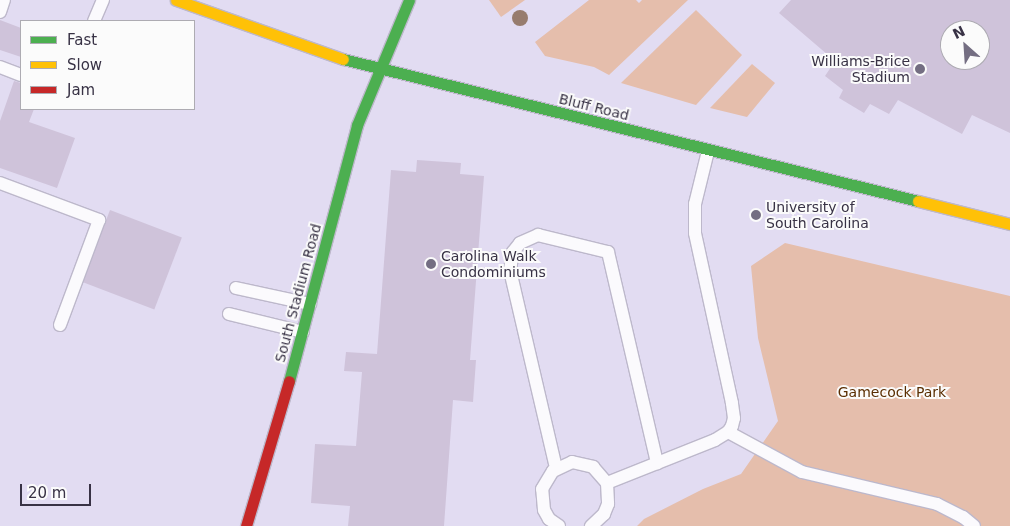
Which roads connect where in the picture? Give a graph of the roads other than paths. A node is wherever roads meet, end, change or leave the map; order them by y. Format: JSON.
{"nodes":[{"id":1,"x":4,"y":0,"type":"edge"},
{"id":2,"x":103,"y":0,"type":"edge"},
{"id":3,"x":176,"y":0,"type":"edge"},
{"id":4,"x":408,"y":0,"type":"edge"},
{"id":5,"x":0,"y":12,"type":"edge"},
{"id":6,"x":94,"y":20,"type":"edge"},
{"id":7,"x":0,"y":67,"type":"edge"},
{"id":8,"x":380,"y":69,"type":"junction"},
{"id":9,"x":20,"y":75,"type":"edge"},
{"id":10,"x":708,"y":151,"type":"junction"},
{"id":11,"x":0,"y":183,"type":"edge"},
{"id":12,"x":1010,"y":224,"type":"edge"},
{"id":13,"x":236,"y":288,"type":"dead end"},
{"id":14,"x":310,"y":304,"type":"junction"},
{"id":15,"x":229,"y":314,"type":"dead end"},
{"id":16,"x":60,"y":325,"type":"dead end"},
{"id":17,"x":303,"y":332,"type":"junction"},
{"id":18,"x":728,"y":432,"type":"junction"},
{"id":19,"x":657,"y":463,"type":"junction"},
{"id":20,"x":556,"y":468,"type":"junction"},
{"id":21,"x":606,"y":483,"type":"junction"},
{"id":22,"x":246,"y":526,"type":"edge"},
{"id":23,"x":559,"y":526,"type":"edge"},
{"id":24,"x":591,"y":526,"type":"edge"},
{"id":25,"x":974,"y":526,"type":"edge"}],
"edges":[{"from":1,"to":5,"type":"lane"},
{"from":2,"to":6,"type":"lane"},
{"from":3,"to":8,"type":"main road","name":"Bluff Road"},
{"from":4,"to":8,"type":"main road","name":"South Stadium Road"},
{"from":7,"to":9,"type":"lane"},
{"from":8,"to":10,"type":"main road","name":"Bluff Road"},
{"from":8,"to":14,"type":"main road","name":"South Stadium Road"},
{"from":10,"to":12,"type":"main road","name":"Bluff Road"},
{"from":10,"to":18,"type":"lane"},
{"from":11,"to":16,"type":"lane"},
{"from":13,"to":14,"type":"lane"},
{"from":14,"to":17,"type":"main road","name":"South Stadium Road"},
{"from":15,"to":17,"type":"lane"},
{"from":17,"to":22,"type":"main road","name":"South Stadium Road"},
{"from":18,"to":19,"type":"lane"},
{"from":18,"to":25,"type":"lane"},
{"from":19,"to":20,"type":"lane"},
{"from":19,"to":21,"type":"lane"},
{"from":20,"to":21,"type":"lane"},
{"from":20,"to":23,"type":"lane"},
{"from":21,"to":24,"type":"lane"}]}
